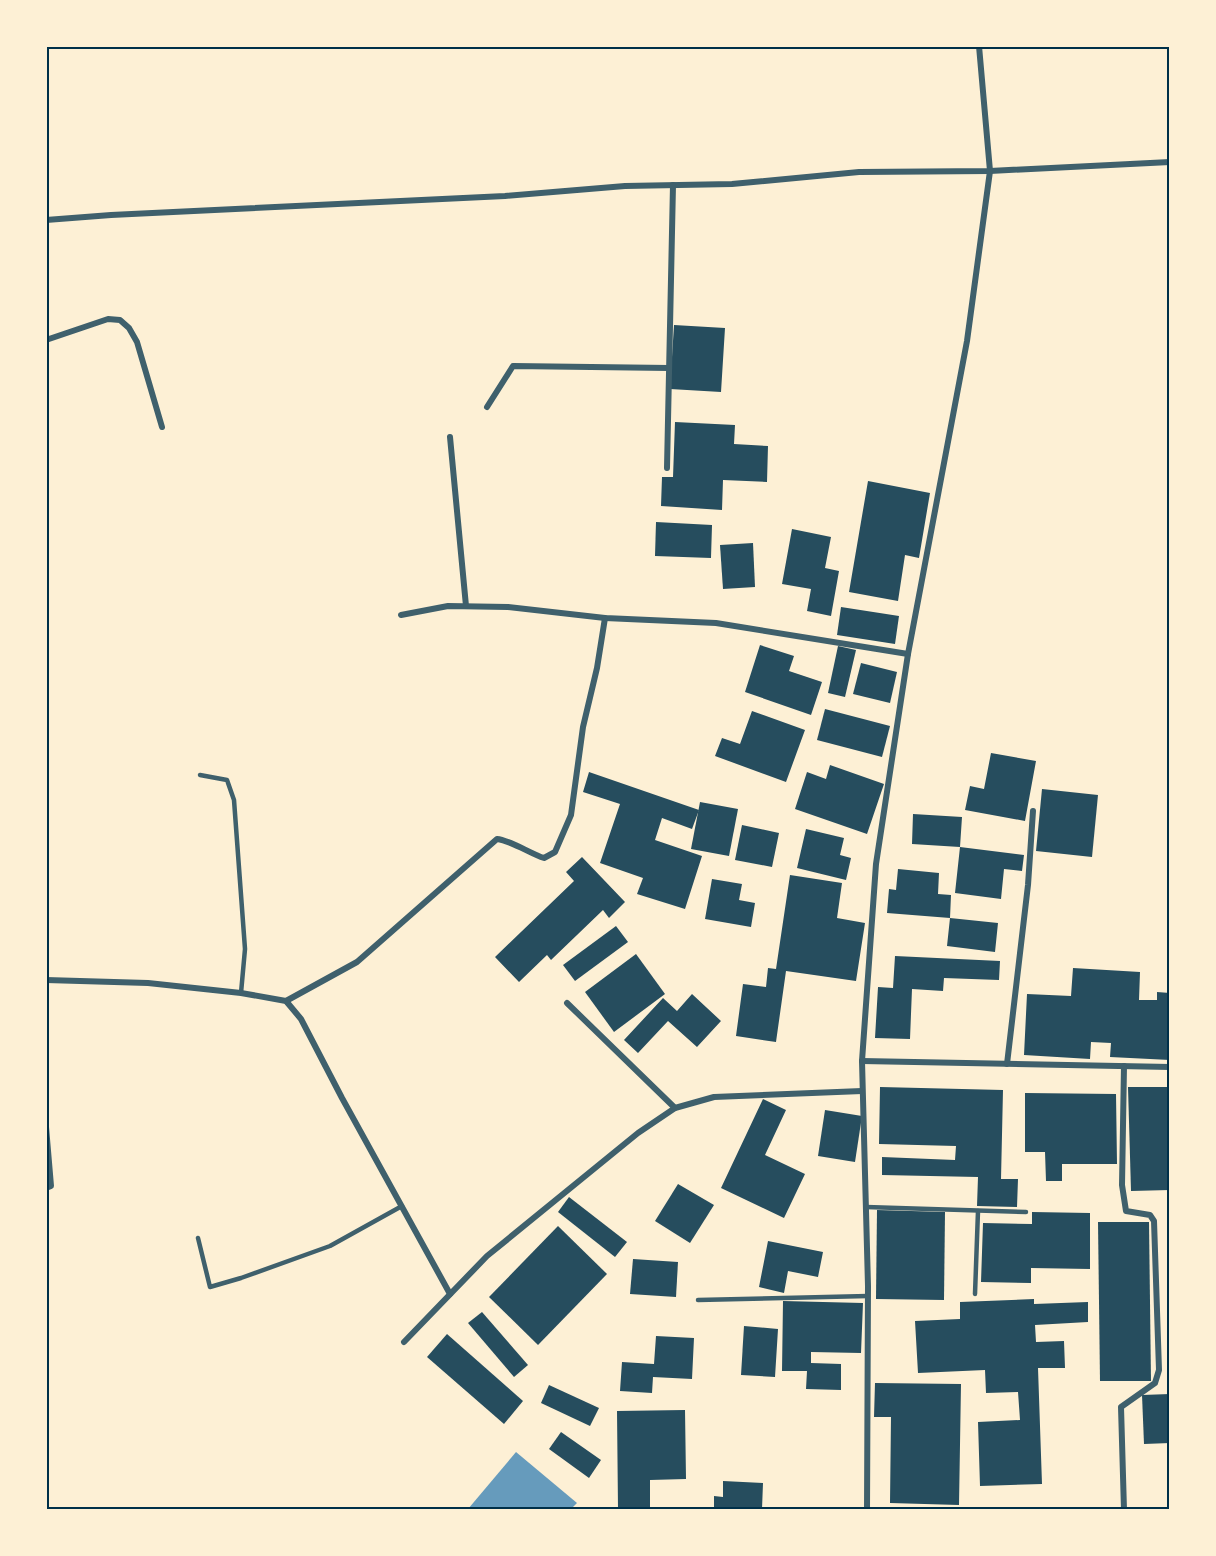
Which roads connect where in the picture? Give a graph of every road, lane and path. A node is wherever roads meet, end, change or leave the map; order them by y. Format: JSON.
{"nodes":[{"id":1,"x":979,"y":46,"type":"edge"},
{"id":2,"x":1170,"y":162,"type":"edge"},
{"id":3,"x":990,"y":171,"type":"junction"},
{"id":4,"x":673,"y":185,"type":"junction"},
{"id":5,"x":46,"y":220,"type":"edge"},
{"id":6,"x":46,"y":340,"type":"edge"},
{"id":7,"x":669,"y":368,"type":"junction"},
{"id":8,"x":487,"y":407,"type":"dead end"},
{"id":9,"x":162,"y":427,"type":"dead end"},
{"id":10,"x":450,"y":437,"type":"dead end"},
{"id":11,"x":667,"y":468,"type":"dead end"},
{"id":12,"x":466,"y":606,"type":"junction"},
{"id":13,"x":401,"y":615,"type":"dead end"},
{"id":14,"x":605,"y":618,"type":"junction"},
{"id":15,"x":908,"y":654,"type":"junction"},
{"id":16,"x":200,"y":775,"type":"dead end"},
{"id":17,"x":1033,"y":811,"type":"dead end"},
{"id":18,"x":46,"y":980,"type":"edge"},
{"id":19,"x":241,"y":993,"type":"junction"},
{"id":20,"x":286,"y":1001,"type":"junction"},
{"id":21,"x":567,"y":1003,"type":"dead end"},
{"id":22,"x":862,"y":1061,"type":"junction"},
{"id":23,"x":1007,"y":1064,"type":"junction"},
{"id":24,"x":1124,"y":1066,"type":"junction"},
{"id":25,"x":1170,"y":1067,"type":"edge"},
{"id":26,"x":862,"y":1091,"type":"junction"},
{"id":27,"x":675,"y":1108,"type":"junction"},
{"id":28,"x":46,"y":1128,"type":"edge"},
{"id":29,"x":46,"y":1188,"type":"edge"},
{"id":30,"x":402,"y":1206,"type":"junction"},
{"id":31,"x":866,"y":1207,"type":"junction"},
{"id":32,"x":978,"y":1211,"type":"junction"},
{"id":33,"x":1026,"y":1212,"type":"dead end"},
{"id":34,"x":198,"y":1239,"type":"dead end"},
{"id":35,"x":450,"y":1294,"type":"junction"},
{"id":36,"x":975,"y":1294,"type":"dead end"},
{"id":37,"x":868,"y":1296,"type":"junction"},
{"id":38,"x":698,"y":1300,"type":"dead end"},
{"id":39,"x":404,"y":1342,"type":"dead end"},
{"id":40,"x":867,"y":1509,"type":"edge"},
{"id":41,"x":1124,"y":1509,"type":"edge"}],
"edges":[{"from":1,"to":3,"type":"street"},
{"from":2,"to":3,"type":"street"},
{"from":3,"to":4,"type":"street"},
{"from":3,"to":15,"type":"street"},
{"from":4,"to":5,"type":"street"},
{"from":4,"to":7,"type":"street"},
{"from":6,"to":9,"type":"street"},
{"from":7,"to":8,"type":"street"},
{"from":7,"to":11,"type":"street"},
{"from":10,"to":12,"type":"street"},
{"from":12,"to":13,"type":"street"},
{"from":12,"to":14,"type":"street"},
{"from":14,"to":15,"type":"street"},
{"from":14,"to":20,"type":"street"},
{"from":15,"to":22,"type":"street"},
{"from":16,"to":19,"type":"lane"},
{"from":17,"to":23,"type":"street"},
{"from":18,"to":19,"type":"street"},
{"from":19,"to":20,"type":"street"},
{"from":20,"to":30,"type":"street"},
{"from":21,"to":27,"type":"street"},
{"from":22,"to":23,"type":"street"},
{"from":22,"to":26,"type":"street"},
{"from":23,"to":24,"type":"street"},
{"from":24,"to":25,"type":"street"},
{"from":24,"to":41,"type":"street"},
{"from":26,"to":27,"type":"street"},
{"from":26,"to":31,"type":"street"},
{"from":27,"to":35,"type":"street"},
{"from":28,"to":29,"type":"street"},
{"from":30,"to":34,"type":"lane"},
{"from":30,"to":35,"type":"street"},
{"from":31,"to":32,"type":"lane"},
{"from":31,"to":37,"type":"street"},
{"from":32,"to":33,"type":"lane"},
{"from":32,"to":36,"type":"lane"},
{"from":35,"to":39,"type":"street"},
{"from":37,"to":38,"type":"lane"},
{"from":37,"to":40,"type":"street"}]}
